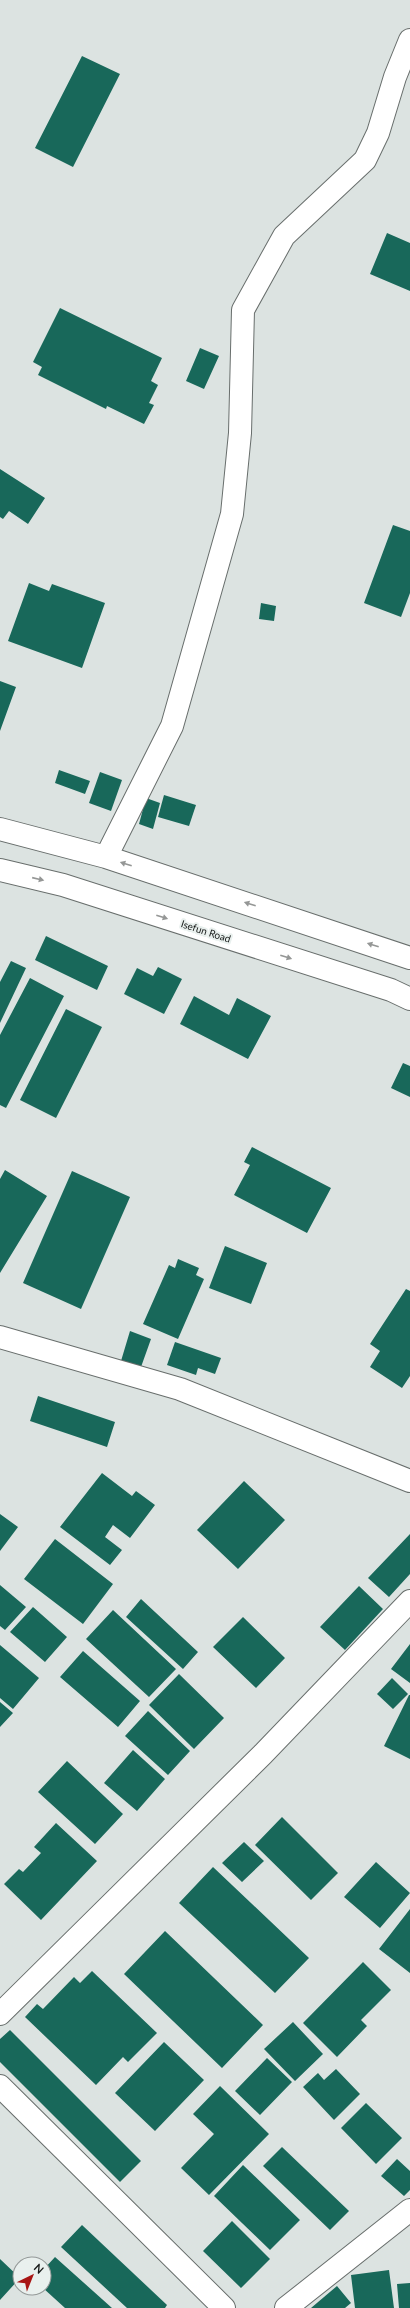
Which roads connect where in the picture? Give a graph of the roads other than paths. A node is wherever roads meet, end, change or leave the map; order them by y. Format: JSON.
{"nodes":[{"id":1,"x":410,"y":40,"type":"edge"},
{"id":2,"x":0,"y":828,"type":"edge"},
{"id":3,"x":106,"y":857,"type":"junction"},
{"id":4,"x":0,"y":870,"type":"edge"},
{"id":5,"x":410,"y":958,"type":"edge"},
{"id":6,"x":410,"y":999,"type":"edge"},
{"id":7,"x":0,"y":1337,"type":"edge"},
{"id":8,"x":410,"y":1481,"type":"edge"},
{"id":9,"x":410,"y":1601,"type":"edge"},
{"id":10,"x":0,"y":2014,"type":"edge"},
{"id":11,"x":0,"y":2086,"type":"edge"},
{"id":12,"x":410,"y":2210,"type":"edge"},
{"id":13,"x":224,"y":2308,"type":"edge"},
{"id":14,"x":286,"y":2308,"type":"edge"}],
"edges":[{"from":1,"to":3,"type":"street"},
{"from":2,"to":3,"type":"street"},
{"from":5,"to":3,"type":"street","one_way":true},
{"from":4,"to":6,"type":"street","name":"Isefun Road","one_way":true},
{"from":7,"to":8,"type":"street"},
{"from":9,"to":10,"type":"street"},
{"from":11,"to":13,"type":"street"},
{"from":12,"to":14,"type":"street"}]}
